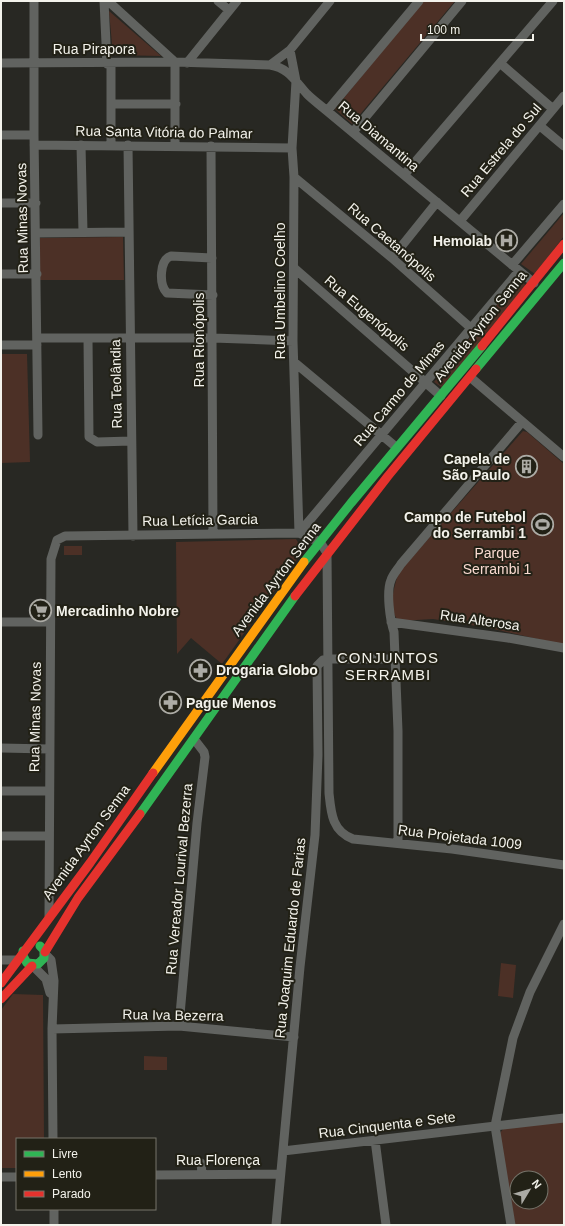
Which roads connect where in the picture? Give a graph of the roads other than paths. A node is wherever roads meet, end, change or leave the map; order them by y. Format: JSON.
{"nodes":[{"id":1,"x":34,"y":1,"type":"edge"},
{"id":2,"x":104,"y":1,"type":"edge"},
{"id":3,"x":108,"y":1,"type":"edge"},
{"id":4,"x":218,"y":1,"type":"edge"},
{"id":5,"x":237,"y":1,"type":"edge"},
{"id":6,"x":330,"y":1,"type":"edge"},
{"id":7,"x":419,"y":1,"type":"edge"},
{"id":8,"x":462,"y":1,"type":"edge"},
{"id":9,"x":549,"y":3,"type":"edge"},
{"id":10,"x":229,"y":10,"type":"junction"},
{"id":11,"x":290,"y":50,"type":"junction"},
{"id":12,"x":175,"y":62,"type":"junction"},
{"id":13,"x":1,"y":63,"type":"edge"},
{"id":14,"x":34,"y":63,"type":"junction"},
{"id":15,"x":186,"y":63,"type":"junction"},
{"id":16,"x":500,"y":63,"type":"junction"},
{"id":17,"x":109,"y":64,"type":"junction"},
{"id":18,"x":270,"y":65,"type":"junction"},
{"id":19,"x":296,"y":80,"type":"junction"},
{"id":20,"x":564,"y":96,"type":"edge"},
{"id":21,"x":111,"y":104,"type":"junction"},
{"id":22,"x":176,"y":104,"type":"junction"},
{"id":23,"x":553,"y":109,"type":"junction"},
{"id":24,"x":327,"y":111,"type":"junction"},
{"id":25,"x":540,"y":126,"type":"junction"},
{"id":26,"x":353,"y":132,"type":"junction"},
{"id":27,"x":1,"y":135,"type":"edge"},
{"id":28,"x":34,"y":135,"type":"junction"},
{"id":29,"x":34,"y":144,"type":"junction"},
{"id":30,"x":81,"y":145,"type":"junction"},
{"id":31,"x":111,"y":145,"type":"junction"},
{"id":32,"x":128,"y":145,"type":"junction"},
{"id":33,"x":175,"y":146,"type":"junction"},
{"id":34,"x":211,"y":146,"type":"junction"},
{"id":35,"x":564,"y":146,"type":"edge"},
{"id":36,"x":292,"y":148,"type":"junction"},
{"id":37,"x":404,"y":175,"type":"junction"},
{"id":38,"x":294,"y":177,"type":"junction"},
{"id":39,"x":436,"y":202,"type":"junction"},
{"id":40,"x":1,"y":203,"type":"edge"},
{"id":41,"x":36,"y":203,"type":"junction"},
{"id":42,"x":564,"y":204,"type":"edge"},
{"id":43,"x":460,"y":221,"type":"junction"},
{"id":44,"x":83,"y":232,"type":"junction"},
{"id":45,"x":129,"y":232,"type":"junction"},
{"id":46,"x":37,"y":233,"type":"junction"},
{"id":47,"x":564,"y":244,"type":"edge"},
{"id":48,"x":212,"y":258,"type":"junction"},
{"id":49,"x":392,"y":258,"type":"junction"},
{"id":50,"x":564,"y":263,"type":"edge"},
{"id":51,"x":512,"y":265,"type":"junction"},
{"id":52,"x":294,"y":268,"type":"junction"},
{"id":53,"x":519,"y":271,"type":"junction"},
{"id":54,"x":1,"y":274,"type":"edge"},
{"id":55,"x":37,"y":274,"type":"junction"},
{"id":56,"x":534,"y":283,"type":"junction"},
{"id":57,"x":213,"y":295,"type":"junction"},
{"id":58,"x":472,"y":329,"type":"junction"},
{"id":59,"x":130,"y":338,"type":"junction"},
{"id":60,"x":213,"y":338,"type":"junction"},
{"id":61,"x":88,"y":339,"type":"junction"},
{"id":62,"x":37,"y":341,"type":"junction"},
{"id":63,"x":293,"y":341,"type":"junction"},
{"id":64,"x":1,"y":345,"type":"edge"},
{"id":65,"x":294,"y":362,"type":"junction"},
{"id":66,"x":470,"y":377,"type":"junction"},
{"id":67,"x":426,"y":383,"type":"junction"},
{"id":68,"x":441,"y":396,"type":"junction"},
{"id":69,"x":522,"y":422,"type":"junction"},
{"id":70,"x":38,"y":435,"type":"dead end"},
{"id":71,"x":382,"y":436,"type":"junction"},
{"id":72,"x":131,"y":441,"type":"junction"},
{"id":73,"x":396,"y":447,"type":"junction"},
{"id":74,"x":564,"y":457,"type":"edge"},
{"id":75,"x":379,"y":468,"type":"junction"},
{"id":76,"x":388,"y":476,"type":"junction"},
{"id":77,"x":299,"y":533,"type":"junction"},
{"id":78,"x":213,"y":534,"type":"junction"},
{"id":79,"x":78,"y":535,"type":"joint"},
{"id":80,"x":133,"y":536,"type":"junction"},
{"id":81,"x":320,"y":542,"type":"junction"},
{"id":82,"x":327,"y":552,"type":"junction"},
{"id":83,"x":1,"y":622,"type":"edge"},
{"id":84,"x":50,"y":622,"type":"junction"},
{"id":85,"x":391,"y":622,"type":"junction"},
{"id":86,"x":564,"y":648,"type":"edge"},
{"id":87,"x":328,"y":658,"type":"junction"},
{"id":88,"x":395,"y":659,"type":"junction"},
{"id":89,"x":194,"y":739,"type":"junction"},
{"id":90,"x":1,"y":748,"type":"edge"},
{"id":91,"x":49,"y":749,"type":"junction"},
{"id":92,"x":1,"y":791,"type":"edge"},
{"id":93,"x":49,"y":791,"type":"junction"},
{"id":94,"x":1,"y":836,"type":"edge"},
{"id":95,"x":49,"y":836,"type":"junction"},
{"id":96,"x":398,"y":843,"type":"junction"},
{"id":97,"x":564,"y":864,"type":"edge"},
{"id":98,"x":50,"y":891,"type":"junction"},
{"id":99,"x":69,"y":891,"type":"junction"},
{"id":100,"x":78,"y":898,"type":"junction"},
{"id":101,"x":49,"y":918,"type":"junction"},
{"id":102,"x":564,"y":924,"type":"edge"},
{"id":103,"x":26,"y":948,"type":"junction"},
{"id":104,"x":47,"y":955,"type":"junction"},
{"id":105,"x":1,"y":960,"type":"edge"},
{"id":106,"x":17,"y":960,"type":"junction"},
{"id":107,"x":33,"y":966,"type":"junction"},
{"id":108,"x":1,"y":983,"type":"edge"},
{"id":109,"x":1,"y":999,"type":"edge"},
{"id":110,"x":53,"y":1004,"type":"junction"},
{"id":111,"x":179,"y":1026,"type":"junction"},
{"id":112,"x":52,"y":1029,"type":"junction"},
{"id":113,"x":294,"y":1037,"type":"junction"},
{"id":114,"x":564,"y":1118,"type":"edge"},
{"id":115,"x":495,"y":1126,"type":"junction"},
{"id":116,"x":53,"y":1138,"type":"edge"},
{"id":117,"x":375,"y":1140,"type":"junction"},
{"id":118,"x":283,"y":1151,"type":"junction"},
{"id":119,"x":201,"y":1163,"type":"dead end"},
{"id":120,"x":202,"y":1174,"type":"junction"},
{"id":121,"x":280,"y":1174,"type":"junction"},
{"id":122,"x":156,"y":1175,"type":"edge"},
{"id":123,"x":1,"y":1177,"type":"edge"},
{"id":124,"x":16,"y":1177,"type":"edge"},
{"id":125,"x":54,"y":1210,"type":"edge"},
{"id":126,"x":54,"y":1225,"type":"edge"},
{"id":127,"x":276,"y":1225,"type":"edge"},
{"id":128,"x":386,"y":1225,"type":"edge"},
{"id":129,"x":510,"y":1225,"type":"edge"}],
"edges":[{"from":1,"to":14,"type":"street","name":"Rua Minas Novas"},
{"from":2,"to":17,"type":"street"},
{"from":3,"to":12,"type":"street"},
{"from":4,"to":10,"type":"street"},
{"from":5,"to":10,"type":"street"},
{"from":6,"to":11,"type":"street"},
{"from":7,"to":24,"type":"street"},
{"from":8,"to":26,"type":"street"},
{"from":9,"to":16,"type":"street"},
{"from":10,"to":15,"type":"street"},
{"from":11,"to":18,"type":"street"},
{"from":11,"to":19,"type":"street","name":"Rua Umbelino Coelho"},
{"from":12,"to":15,"type":"street","name":"Rua Pirapora"},
{"from":12,"to":17,"type":"street","name":"Rua Pirapora"},
{"from":12,"to":22,"type":"street"},
{"from":13,"to":14,"type":"street","name":"Rua Pirapora"},
{"from":14,"to":17,"type":"street","name":"Rua Pirapora"},
{"from":14,"to":28,"type":"street","name":"Rua Minas Novas"},
{"from":15,"to":18,"type":"street","name":"Rua Diamantina"},
{"from":16,"to":23,"type":"street"},
{"from":16,"to":37,"type":"street"},
{"from":17,"to":21,"type":"street"},
{"from":18,"to":19,"type":"street","name":"Rua Diamantina"},
{"from":19,"to":24,"type":"street","name":"Rua Diamantina"},
{"from":19,"to":36,"type":"street","name":"Rua Umbelino Coelho"},
{"from":20,"to":23,"type":"street","name":"Rua Estrela do Sul"},
{"from":21,"to":22,"type":"street"},
{"from":21,"to":31,"type":"street"},
{"from":22,"to":33,"type":"street"},
{"from":23,"to":25,"type":"street","name":"Rua Estrela do Sul"},
{"from":24,"to":26,"type":"street","name":"Rua Diamantina"},
{"from":25,"to":35,"type":"street"},
{"from":25,"to":43,"type":"street","name":"Rua Estrela do Sul"},
{"from":26,"to":37,"type":"street","name":"Rua Diamantina"},
{"from":27,"to":28,"type":"street"},
{"from":28,"to":29,"type":"street","name":"Rua Minas Novas"},
{"from":29,"to":30,"type":"street","name":"Rua Santa Vitória do Palmar"},
{"from":29,"to":41,"type":"street","name":"Rua Minas Novas"},
{"from":30,"to":31,"type":"street","name":"Rua Santa Vitória do Palmar"},
{"from":30,"to":44,"type":"street"},
{"from":31,"to":32,"type":"street","name":"Rua Santa Vitória do Palmar"},
{"from":32,"to":33,"type":"street","name":"Rua Santa Vitória do Palmar"},
{"from":32,"to":45,"type":"street","name":"Rua Teolândia"},
{"from":33,"to":34,"type":"street","name":"Rua Santa Vitória do Palmar"},
{"from":34,"to":36,"type":"street","name":"Rua Santa Vitória do Palmar"},
{"from":34,"to":48,"type":"street","name":"Rua Rionópolis"},
{"from":36,"to":38,"type":"street","name":"Rua Umbelino Coelho"},
{"from":37,"to":39,"type":"street","name":"Rua Diamantina"},
{"from":38,"to":49,"type":"street","name":"Rua Caetanópolis"},
{"from":38,"to":52,"type":"street","name":"Rua Umbelino Coelho"},
{"from":39,"to":43,"type":"street","name":"Rua Diamantina"},
{"from":39,"to":49,"type":"street"},
{"from":40,"to":41,"type":"street"},
{"from":41,"to":46,"type":"street","name":"Rua Minas Novas"},
{"from":42,"to":51,"type":"street"},
{"from":43,"to":51,"type":"street","name":"Rua Diamantina"},
{"from":44,"to":45,"type":"street"},
{"from":44,"to":46,"type":"street"},
{"from":45,"to":59,"type":"street","name":"Rua Teolândia"},
{"from":46,"to":55,"type":"street","name":"Rua Minas Novas"},
{"from":47,"to":56,"type":"main road","name":"Avenida Ayrton Senna"},
{"from":48,"to":57,"type":"street","name":"Rua Rionópolis"},
{"from":48,"to":57,"type":"street"},
{"from":49,"to":58,"type":"street","name":"Rua Caetanópolis"},
{"from":50,"to":66,"type":"main road","name":"Avenida Ayrton Senna"},
{"from":51,"to":53,"type":"street","name":"Rua Diamantina"},
{"from":52,"to":63,"type":"street","name":"Rua Umbelino Coelho"},
{"from":52,"to":67,"type":"street","name":"Rua Eugenópolis"},
{"from":53,"to":56,"type":"street","name":"Rua Diamantina"},
{"from":53,"to":58,"type":"street","name":"Rua Carmo de Minas"},
{"from":54,"to":55,"type":"street"},
{"from":55,"to":62,"type":"street","name":"Rua Minas Novas"},
{"from":56,"to":68,"type":"main road","name":"Avenida Ayrton Senna"},
{"from":57,"to":60,"type":"street","name":"Rua Rionópolis"},
{"from":58,"to":67,"type":"street","name":"Rua Carmo de Minas"},
{"from":59,"to":60,"type":"street"},
{"from":59,"to":61,"type":"street"},
{"from":59,"to":72,"type":"street","name":"Rua Teolândia"},
{"from":60,"to":63,"type":"street"},
{"from":60,"to":78,"type":"street","name":"Rua Rionópolis"},
{"from":61,"to":62,"type":"street"},
{"from":61,"to":72,"type":"street"},
{"from":62,"to":64,"type":"street"},
{"from":62,"to":70,"type":"street","name":"Rua Minas Novas"},
{"from":63,"to":65,"type":"street","name":"Rua Umbelino Coelho"},
{"from":65,"to":71,"type":"street"},
{"from":65,"to":77,"type":"street","name":"Rua Umbelino Coelho"},
{"from":66,"to":69,"type":"street"},
{"from":66,"to":76,"type":"main road","name":"Avenida Ayrton Senna"},
{"from":67,"to":68,"type":"street","name":"Rua Eugenópolis"},
{"from":67,"to":71,"type":"street","name":"Rua Carmo de Minas"},
{"from":68,"to":73,"type":"main road","name":"Avenida Ayrton Senna"},
{"from":69,"to":74,"type":"street"},
{"from":69,"to":85,"type":"street"},
{"from":71,"to":73,"type":"street"},
{"from":71,"to":77,"type":"street","name":"Rua Carmo de Minas"},
{"from":72,"to":80,"type":"street","name":"Rua Teolândia"},
{"from":73,"to":75,"type":"main road","name":"Avenida Ayrton Senna"},
{"from":75,"to":76,"type":"main road"},
{"from":75,"to":81,"type":"main road","name":"Avenida Ayrton Senna"},
{"from":76,"to":82,"type":"main road","name":"Avenida Ayrton Senna"},
{"from":77,"to":78,"type":"street","name":"Rua Letícia Garcia"},
{"from":77,"to":81,"type":"street","name":"Rua Letícia Garcia"},
{"from":78,"to":80,"type":"street","name":"Rua Letícia Garcia"},
{"from":79,"to":80,"type":"street","name":"Rua Letícia Garcia"},
{"from":79,"to":84,"type":"street","name":"Rua Minas Novas"},
{"from":81,"to":82,"type":"street"},
{"from":81,"to":99,"type":"main road","name":"Avenida Ayrton Senna"},
{"from":82,"to":87,"type":"street"},
{"from":82,"to":89,"type":"main road","name":"Avenida Ayrton Senna"},
{"from":83,"to":84,"type":"street"},
{"from":84,"to":91,"type":"street","name":"Rua Minas Novas"},
{"from":85,"to":86,"type":"street","name":"Rua Alterosa"},
{"from":85,"to":88,"type":"street"},
{"from":87,"to":88,"type":"street"},
{"from":87,"to":96,"type":"street","name":"Rua Projetada 1009"},
{"from":87,"to":113,"type":"street","name":"Rua Joaquim Eduardo de Farias"},
{"from":88,"to":96,"type":"street"},
{"from":89,"to":100,"type":"main road","name":"Avenida Ayrton Senna"},
{"from":89,"to":111,"type":"street","name":"Rua Vereador Lourival Bezerra"},
{"from":90,"to":91,"type":"street"},
{"from":91,"to":93,"type":"street","name":"Rua Minas Novas"},
{"from":92,"to":93,"type":"street"},
{"from":93,"to":95,"type":"street","name":"Rua Minas Novas"},
{"from":94,"to":95,"type":"street"},
{"from":95,"to":98,"type":"street","name":"Rua Minas Novas"},
{"from":96,"to":97,"type":"street","name":"Rua Projetada 1009"},
{"from":98,"to":99,"type":"street"},
{"from":98,"to":101,"type":"street","name":"Rua Minas Novas"},
{"from":99,"to":100,"type":"street"},
{"from":99,"to":101,"type":"main road","name":"Avenida Ayrton Senna"},
{"from":100,"to":104,"type":"main road","name":"Avenida Ayrton Senna"},
{"from":101,"to":103,"type":"main road","name":"Avenida Ayrton Senna"},
{"from":102,"to":115,"type":"street"},
{"from":103,"to":104,"type":"main road"},
{"from":103,"to":106,"type":"main road","name":"Avenida Ayrton Senna"},
{"from":103,"to":107,"type":"main road"},
{"from":104,"to":107,"type":"main road"},
{"from":104,"to":110,"type":"street"},
{"from":105,"to":106,"type":"street"},
{"from":106,"to":108,"type":"main road","name":"Avenida Ayrton Senna"},
{"from":107,"to":109,"type":"main road"},
{"from":107,"to":110,"type":"street"},
{"from":110,"to":112,"type":"street"},
{"from":111,"to":112,"type":"street","name":"Rua Iva Bezerra"},
{"from":111,"to":113,"type":"street","name":"Rua Iva Bezerra"},
{"from":112,"to":116,"type":"street"},
{"from":113,"to":118,"type":"street","name":"Rua Joaquim Eduardo de Farias"},
{"from":114,"to":115,"type":"street","name":"Rua Cinquenta e Sete"},
{"from":115,"to":117,"type":"street","name":"Rua Cinquenta e Sete"},
{"from":115,"to":129,"type":"street"},
{"from":117,"to":118,"type":"street","name":"Rua Cinquenta e Sete"},
{"from":117,"to":128,"type":"street"},
{"from":118,"to":121,"type":"street","name":"Rua Joaquim Eduardo de Farias"},
{"from":119,"to":120,"type":"street"},
{"from":120,"to":121,"type":"street","name":"Rua Florença"},
{"from":120,"to":122,"type":"street","name":"Rua Florença"},
{"from":121,"to":127,"type":"street","name":"Rua Joaquim Eduardo de Farias"},
{"from":123,"to":124,"type":"street"},
{"from":125,"to":126,"type":"street"}]}
